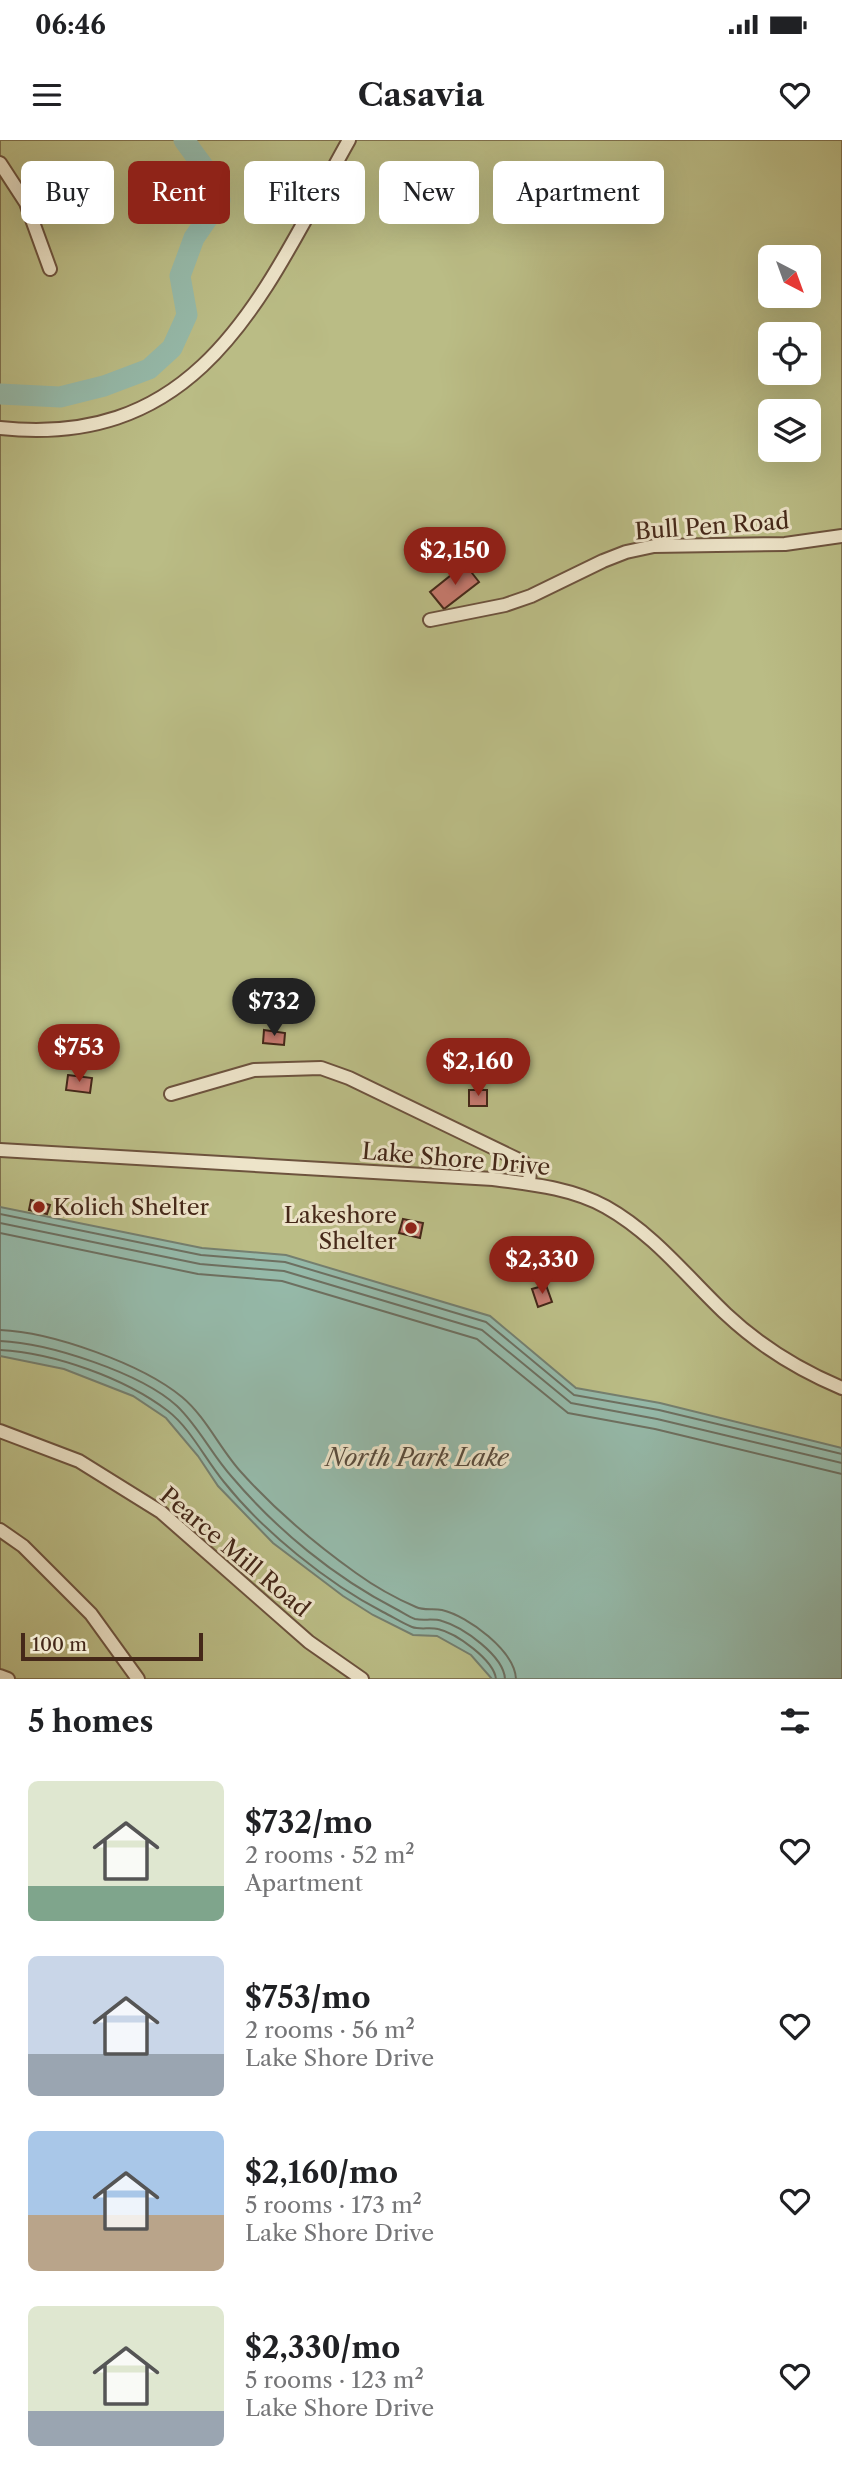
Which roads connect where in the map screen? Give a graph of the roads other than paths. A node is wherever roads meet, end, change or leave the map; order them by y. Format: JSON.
{"nodes":[{"id":1,"x":349,"y":140,"type":"edge"},
{"id":2,"x":0,"y":163,"type":"edge"},
{"id":3,"x":51,"y":269,"type":"dead end"},
{"id":4,"x":0,"y":428,"type":"edge"},
{"id":5,"x":842,"y":536,"type":"edge"},
{"id":6,"x":430,"y":620,"type":"dead end"},
{"id":7,"x":171,"y":1094,"type":"dead end"},
{"id":8,"x":0,"y":1150,"type":"edge"},
{"id":9,"x":529,"y":1184,"type":"junction"},
{"id":10,"x":842,"y":1388,"type":"edge"},
{"id":11,"x":0,"y":1431,"type":"edge"},
{"id":12,"x":0,"y":1530,"type":"edge"},
{"id":13,"x":0,"y":1676,"type":"edge"},
{"id":14,"x":8,"y":1679,"type":"edge"},
{"id":15,"x":138,"y":1679,"type":"edge"},
{"id":16,"x":362,"y":1679,"type":"edge"}],
"edges":[{"from":1,"to":4,"type":"street"},
{"from":2,"to":3,"type":"street"},
{"from":5,"to":6,"type":"street","name":"Bull Pen Road"},
{"from":7,"to":9,"type":"street"},
{"from":8,"to":9,"type":"street","name":"Lake Shore Drive"},
{"from":9,"to":10,"type":"street","name":"Lake Shore Drive"},
{"from":11,"to":16,"type":"street","name":"Pearce Mill Road"},
{"from":12,"to":15,"type":"street"},
{"from":13,"to":14,"type":"street"}]}
